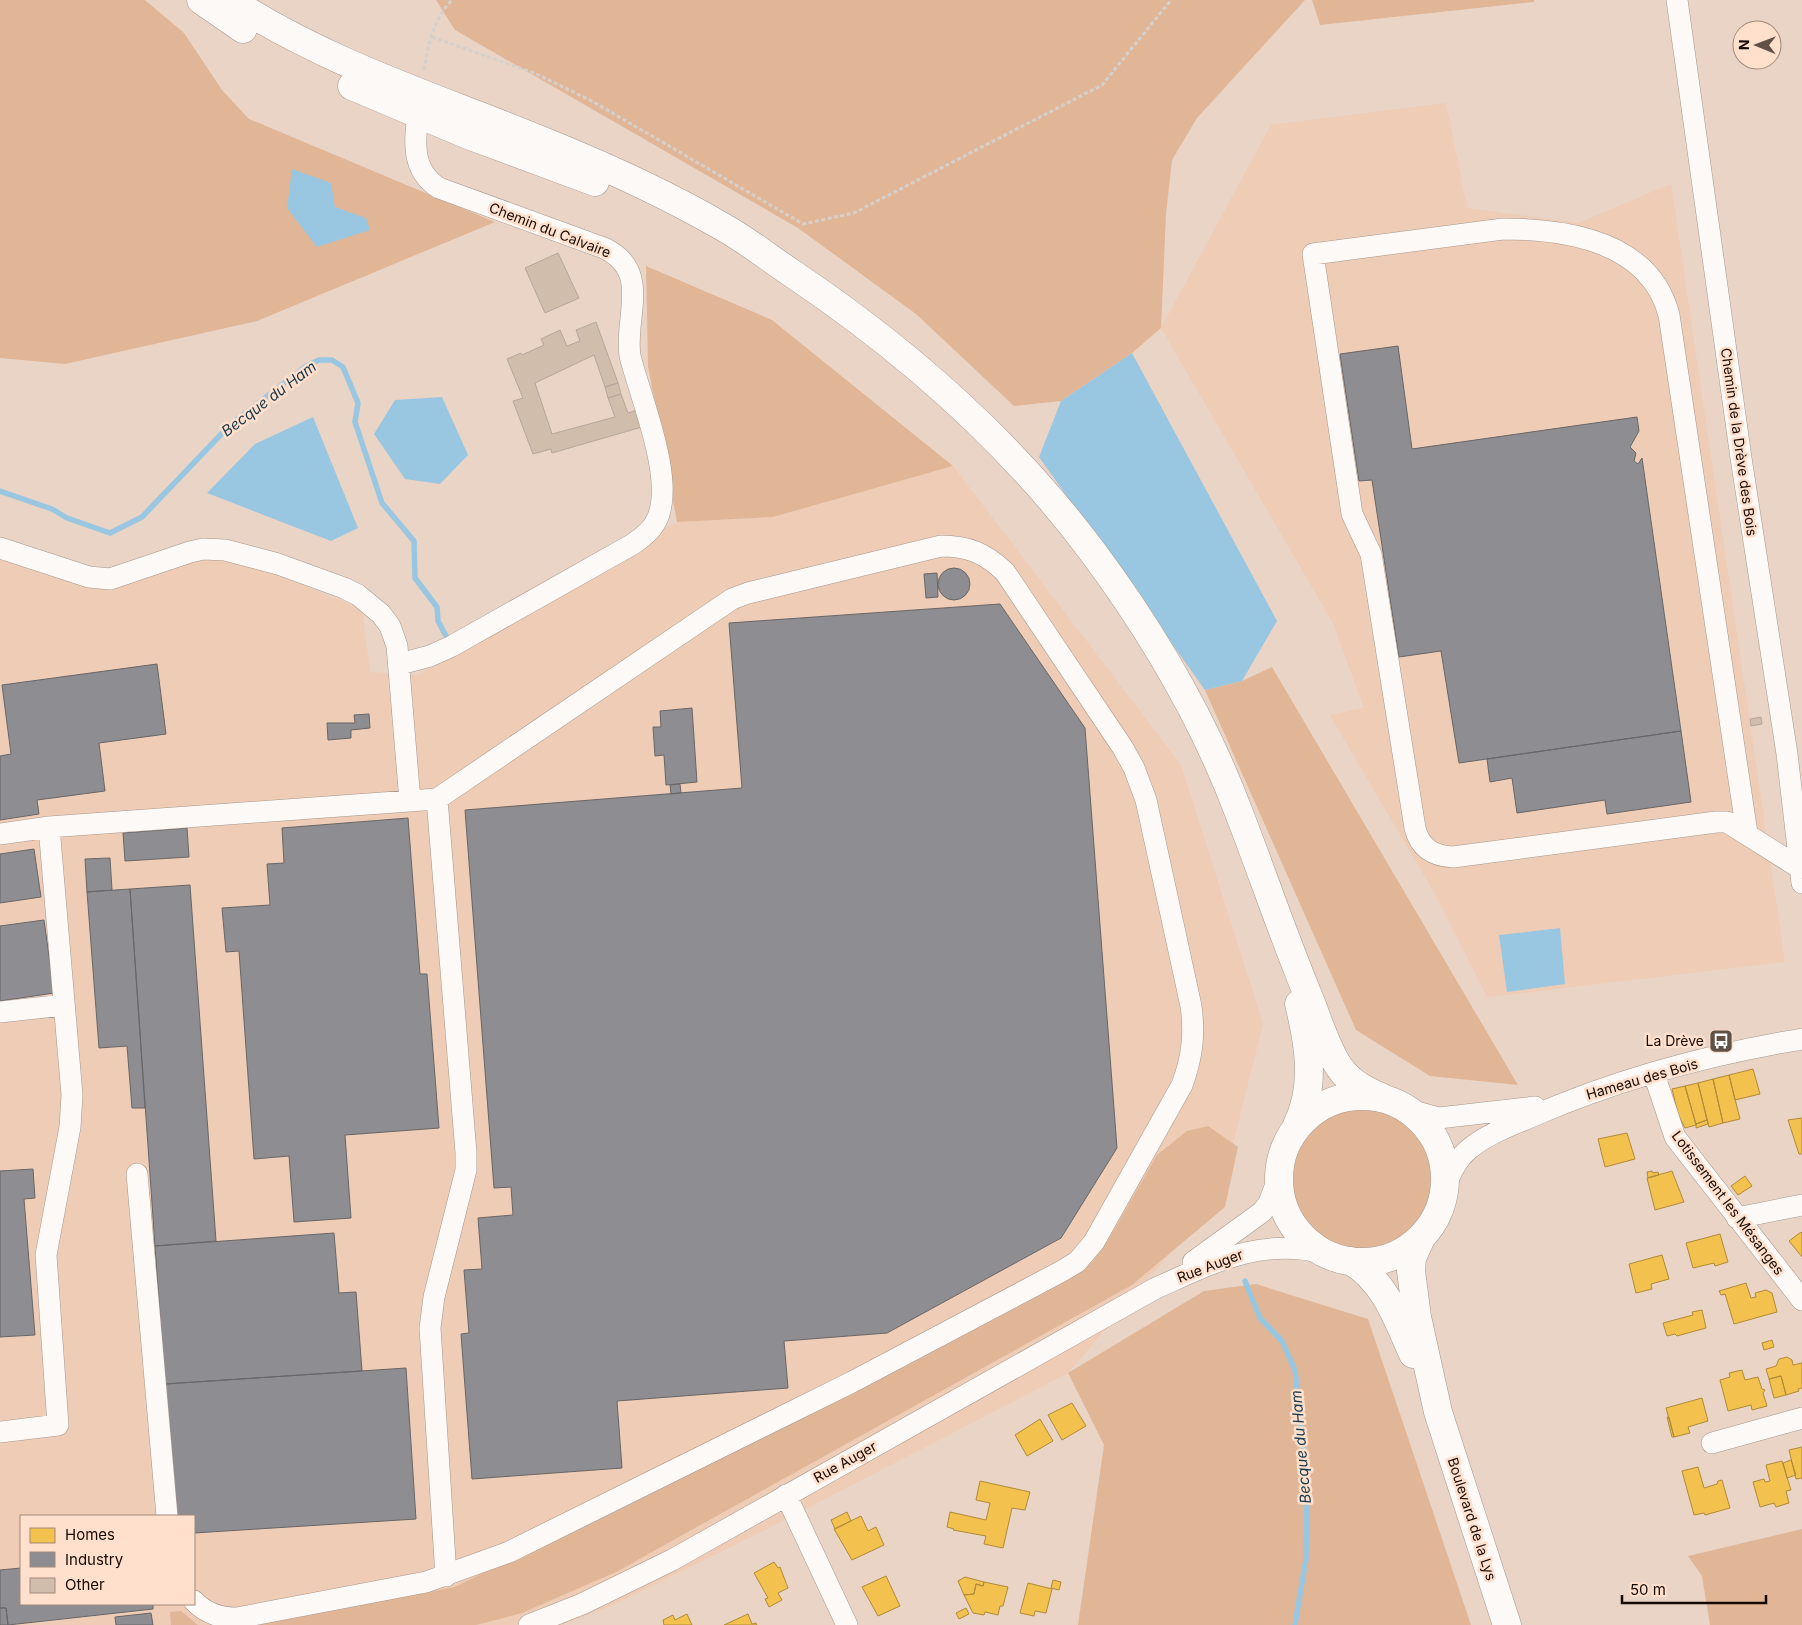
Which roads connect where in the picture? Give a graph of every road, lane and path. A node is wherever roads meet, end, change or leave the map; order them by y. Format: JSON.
{"nodes":[{"id":1,"x":202,"y":0,"type":"edge"},
{"id":2,"x":230,"y":0,"type":"edge"},
{"id":3,"x":452,"y":0,"type":"edge"},
{"id":4,"x":1171,"y":0,"type":"edge"},
{"id":5,"x":1677,"y":0,"type":"edge"},
{"id":6,"x":432,"y":37,"type":"junction"},
{"id":7,"x":419,"y":104,"type":"junction"},
{"id":8,"x":0,"y":548,"type":"edge"},
{"id":9,"x":400,"y":664,"type":"junction"},
{"id":10,"x":437,"y":799,"type":"junction"},
{"id":11,"x":410,"y":801,"type":"junction"},
{"id":12,"x":1709,"y":823,"type":"junction"},
{"id":13,"x":49,"y":827,"type":"junction"},
{"id":14,"x":1747,"y":833,"type":"junction"},
{"id":15,"x":0,"y":834,"type":"edge"},
{"id":16,"x":1801,"y":878,"type":"edge"},
{"id":17,"x":1277,"y":918,"type":"junction"},
{"id":18,"x":64,"y":1005,"type":"junction"},
{"id":19,"x":0,"y":1012,"type":"edge"},
{"id":20,"x":1802,"y":1039,"type":"edge"},
{"id":21,"x":1654,"y":1074,"type":"junction"},
{"id":22,"x":1381,"y":1097,"type":"junction"},
{"id":23,"x":1570,"y":1100,"type":"junction"},
{"id":24,"x":1410,"y":1110,"type":"junction"},
{"id":25,"x":1296,"y":1127,"type":"junction"},
{"id":26,"x":138,"y":1174,"type":"dead end"},
{"id":27,"x":1279,"y":1176,"type":"junction"},
{"id":28,"x":1445,"y":1187,"type":"junction"},
{"id":29,"x":1802,"y":1205,"type":"edge"},
{"id":30,"x":1737,"y":1218,"type":"junction"},
{"id":31,"x":1421,"y":1238,"type":"junction"},
{"id":32,"x":1324,"y":1253,"type":"junction"},
{"id":33,"x":1351,"y":1261,"type":"junction"},
{"id":34,"x":1156,"y":1288,"type":"junction"},
{"id":35,"x":1802,"y":1300,"type":"edge"},
{"id":36,"x":1438,"y":1412,"type":"junction"},
{"id":37,"x":1802,"y":1418,"type":"edge"},
{"id":38,"x":0,"y":1432,"type":"edge"},
{"id":39,"x":1712,"y":1444,"type":"dead end"},
{"id":40,"x":786,"y":1495,"type":"junction"},
{"id":41,"x":167,"y":1515,"type":"edge"},
{"id":42,"x":446,"y":1576,"type":"junction"},
{"id":43,"x":195,"y":1602,"type":"edge"},
{"id":44,"x":845,"y":1624,"type":"edge"},
{"id":45,"x":529,"y":1625,"type":"edge"},
{"id":46,"x":1507,"y":1625,"type":"edge"}],
"edges":[{"from":1,"to":7,"type":"main road"},
{"from":2,"to":7,"type":"main road"},
{"from":3,"to":6,"type":"path"},
{"from":4,"to":6,"type":"path"},
{"from":5,"to":16,"type":"street","name":"Chemin de la Drève des Bois"},
{"from":6,"to":7,"type":"path"},
{"from":7,"to":9,"type":"street","name":"Chemin du Calvaire"},
{"from":7,"to":17,"type":"main road"},
{"from":8,"to":9,"type":"street"},
{"from":9,"to":11,"type":"street"},
{"from":10,"to":11,"type":"street"},
{"from":10,"to":42,"type":"street"},
{"from":10,"to":42,"type":"street"},
{"from":11,"to":13,"type":"street"},
{"from":12,"to":14,"type":"street"},
{"from":12,"to":14,"type":"street"},
{"from":12,"to":16,"type":"street"},
{"from":13,"to":15,"type":"street"},
{"from":13,"to":18,"type":"street"},
{"from":14,"to":16,"type":"street"},
{"from":17,"to":22,"type":"main road"},
{"from":17,"to":25,"type":"main road"},
{"from":18,"to":19,"type":"street"},
{"from":18,"to":38,"type":"street"},
{"from":20,"to":21,"type":"street","name":"Hameau des Bois"},
{"from":21,"to":23,"type":"street","name":"Hameau des Bois"},
{"from":21,"to":30,"type":"street","name":"Lotissement les Mésanges"},
{"from":22,"to":24,"type":"main road"},
{"from":22,"to":25,"type":"main road"},
{"from":23,"to":24,"type":"street","name":"Hameau des Bois"},
{"from":23,"to":28,"type":"street","name":"Hameau des Bois"},
{"from":24,"to":28,"type":"main road"},
{"from":25,"to":27,"type":"main road"},
{"from":26,"to":41,"type":"street"},
{"from":27,"to":32,"type":"main road"},
{"from":27,"to":34,"type":"street","name":"Rue Auger"},
{"from":28,"to":31,"type":"main road"},
{"from":29,"to":30,"type":"street"},
{"from":30,"to":35,"type":"street","name":"Lotissement les Mésanges"},
{"from":31,"to":33,"type":"main road"},
{"from":31,"to":36,"type":"main road","name":"Boulevard de la Lys"},
{"from":32,"to":33,"type":"main road"},
{"from":32,"to":34,"type":"street","name":"Rue Auger"},
{"from":33,"to":36,"type":"main road","name":"Boulevard de la Lys"},
{"from":34,"to":40,"type":"street","name":"Rue Auger"},
{"from":36,"to":46,"type":"main road","name":"Boulevard de la Lys"},
{"from":37,"to":39,"type":"street"},
{"from":40,"to":44,"type":"street"},
{"from":40,"to":45,"type":"street","name":"Rue Auger"},
{"from":42,"to":43,"type":"street"}]}
